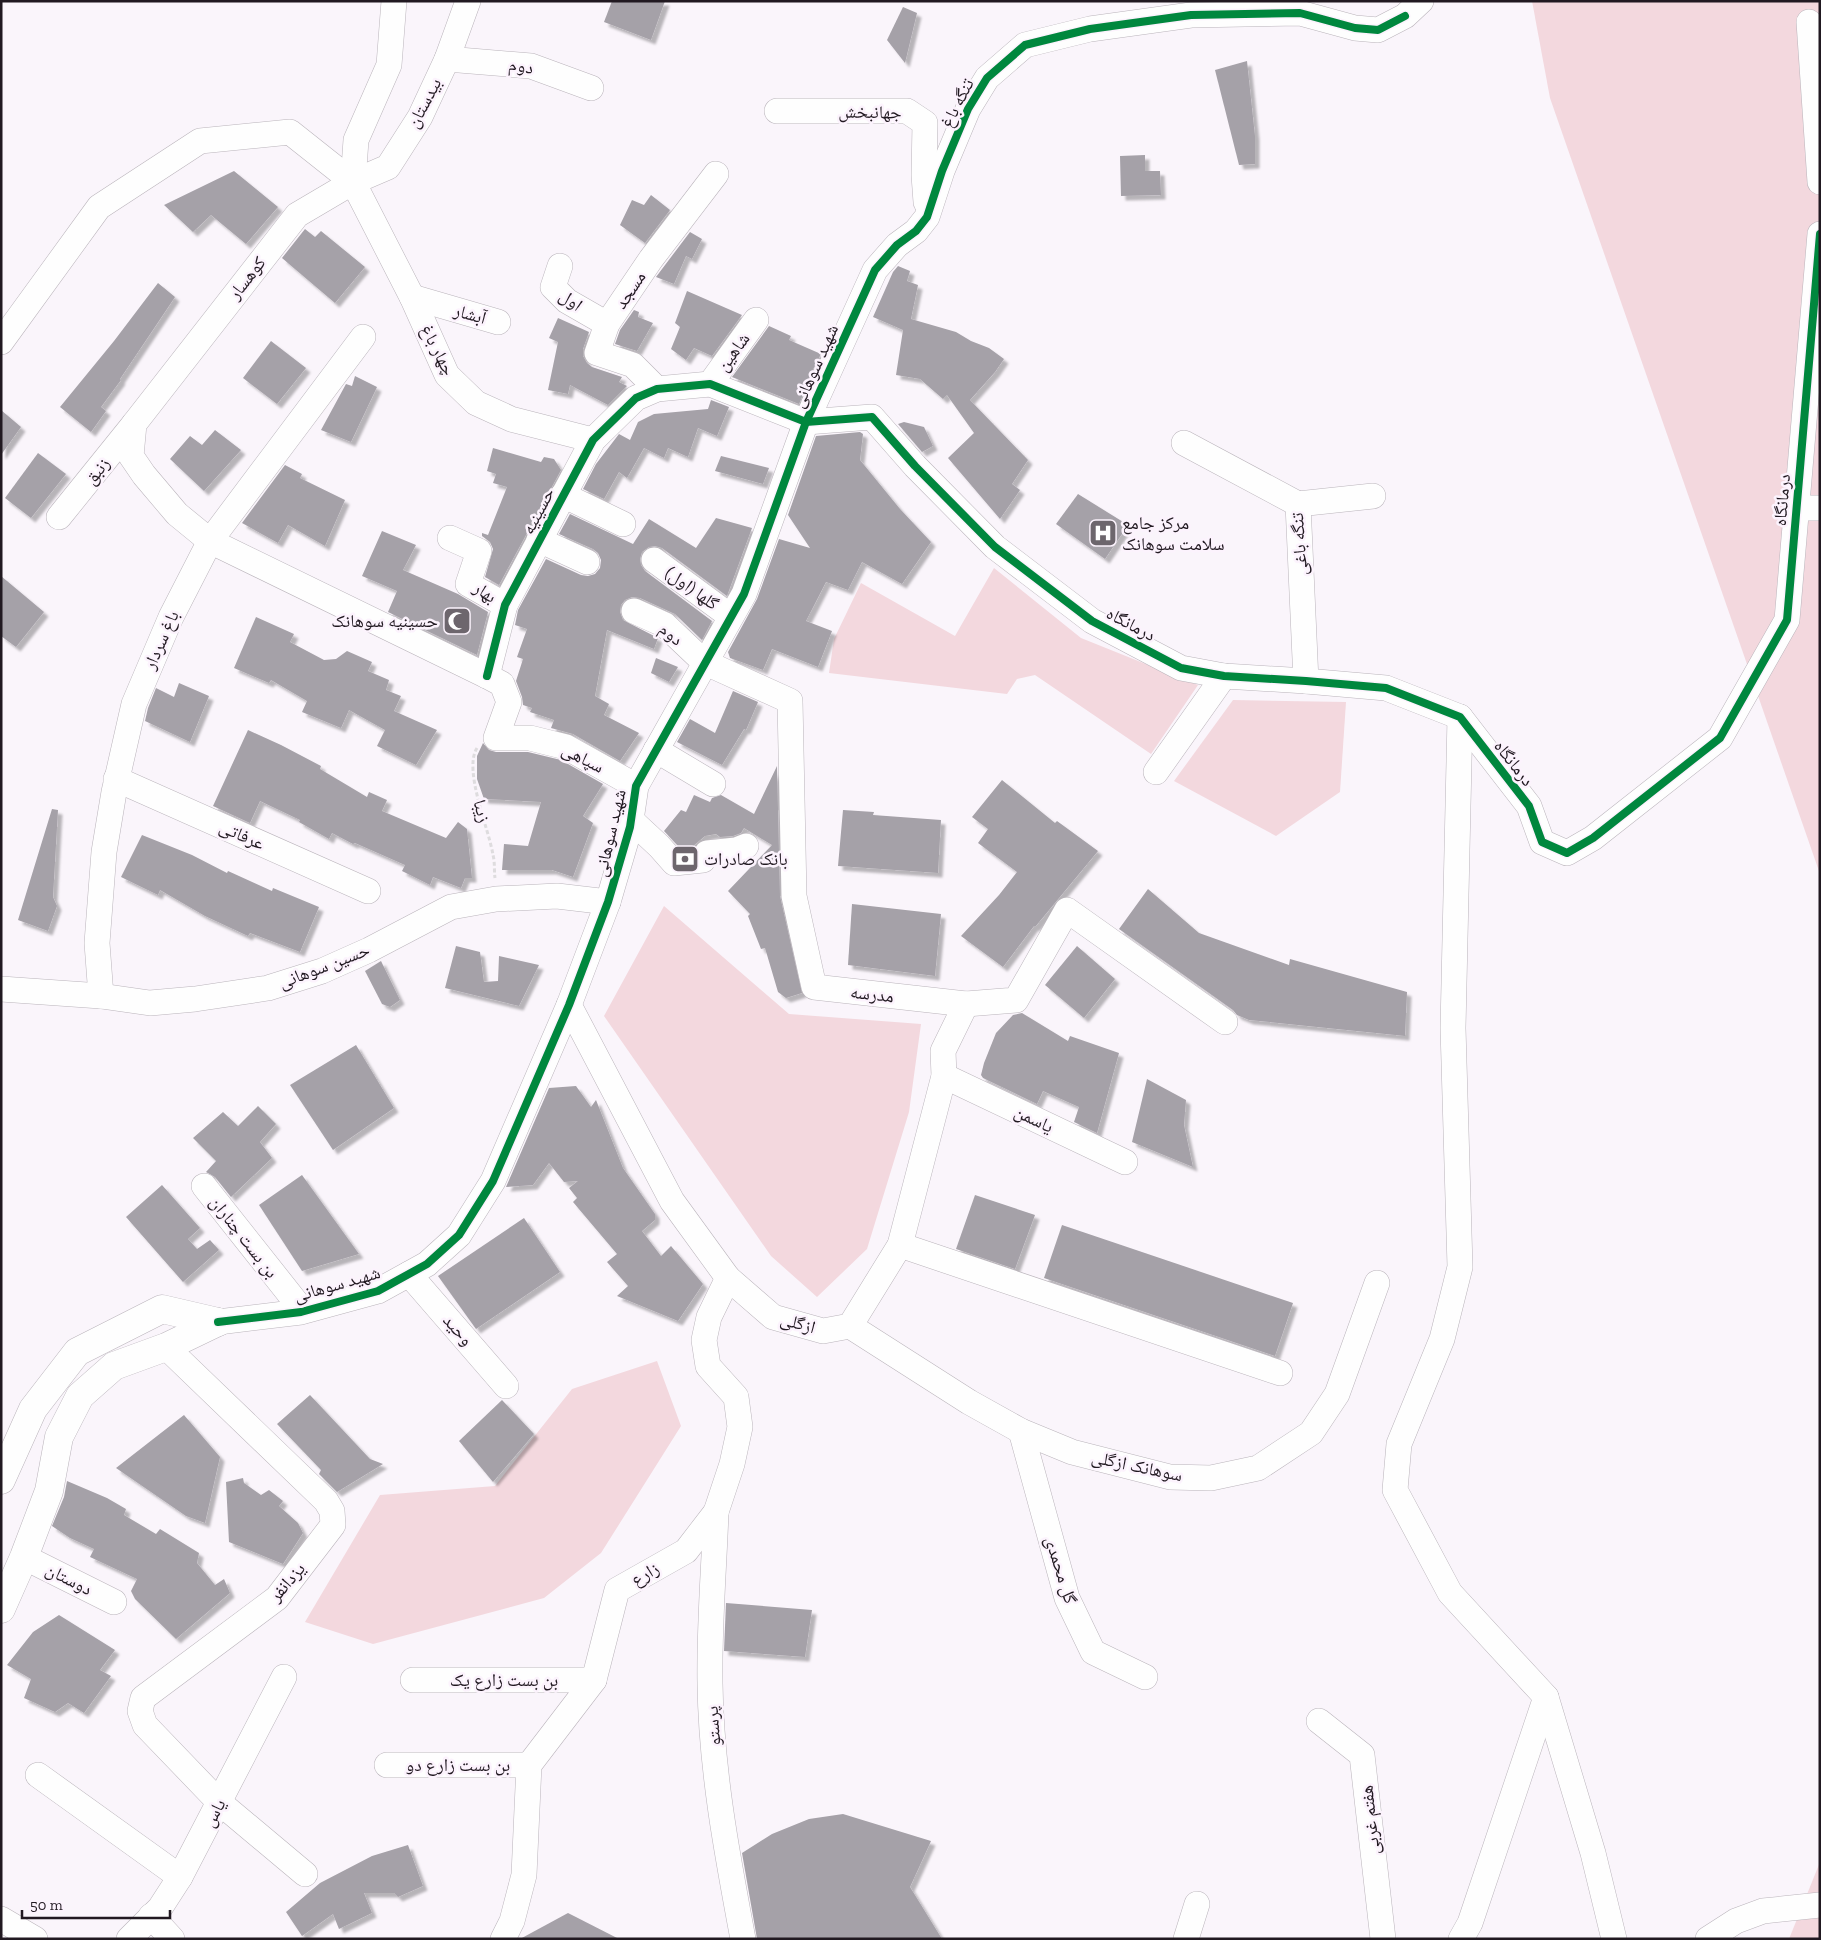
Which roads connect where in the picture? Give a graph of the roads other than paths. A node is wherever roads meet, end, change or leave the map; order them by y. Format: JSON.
{"nodes":[{"id":1,"x":394,"y":1,"type":"edge"},
{"id":2,"x":468,"y":1,"type":"edge"},
{"id":3,"x":1408,"y":6,"type":"edge"},
{"id":4,"x":1809,"y":22,"type":"dead end"},
{"id":5,"x":447,"y":59,"type":"junction"},
{"id":6,"x":591,"y":88,"type":"dead end"},
{"id":7,"x":777,"y":111,"type":"dead end"},
{"id":8,"x":716,"y":174,"type":"dead end"},
{"id":9,"x":353,"y":182,"type":"junction"},
{"id":10,"x":1820,"y":182,"type":"edge"},
{"id":11,"x":927,"y":217,"type":"junction"},
{"id":12,"x":1820,"y":234,"type":"edge"},
{"id":13,"x":560,"y":266,"type":"dead end"},
{"id":14,"x":412,"y":297,"type":"junction"},
{"id":15,"x":756,"y":320,"type":"dead end"},
{"id":16,"x":498,"y":322,"type":"dead end"},
{"id":17,"x":607,"y":324,"type":"junction"},
{"id":18,"x":363,"y":337,"type":"dead end"},
{"id":19,"x":1,"y":342,"type":"edge"},
{"id":20,"x":710,"y":384,"type":"junction"},
{"id":21,"x":657,"y":389,"type":"junction"},
{"id":22,"x":806,"y":422,"type":"junction"},
{"id":23,"x":134,"y":424,"type":"junction"},
{"id":24,"x":593,"y":440,"type":"junction"},
{"id":25,"x":1184,"y":443,"type":"dead end"},
{"id":26,"x":563,"y":495,"type":"junction"},
{"id":27,"x":1374,"y":496,"type":"dead end"},
{"id":28,"x":1298,"y":504,"type":"junction"},
{"id":29,"x":1808,"y":508,"type":"edge"},
{"id":30,"x":59,"y":517,"type":"dead end"},
{"id":31,"x":624,"y":524,"type":"dead end"},
{"id":32,"x":450,"y":538,"type":"dead end"},
{"id":33,"x":539,"y":540,"type":"junction"},
{"id":34,"x":210,"y":541,"type":"junction"},
{"id":35,"x":654,"y":560,"type":"dead end"},
{"id":36,"x":587,"y":562,"type":"dead end"},
{"id":37,"x":505,"y":605,"type":"junction"},
{"id":38,"x":634,"y":611,"type":"dead end"},
{"id":39,"x":730,"y":616,"type":"junction"},
{"id":40,"x":704,"y":662,"type":"junction"},
{"id":41,"x":488,"y":676,"type":"junction"},
{"id":42,"x":1224,"y":676,"type":"junction"},
{"id":43,"x":1306,"y":681,"type":"junction"},
{"id":44,"x":1460,"y":717,"type":"junction"},
{"id":45,"x":656,"y":750,"type":"junction"},
{"id":46,"x":1156,"y":772,"type":"dead end"},
{"id":47,"x":116,"y":779,"type":"junction"},
{"id":48,"x":713,"y":784,"type":"dead end"},
{"id":49,"x":636,"y":786,"type":"junction"},
{"id":50,"x":631,"y":820,"type":"junction"},
{"id":51,"x":746,"y":846,"type":"dead end"},
{"id":52,"x":368,"y":891,"type":"dead end"},
{"id":53,"x":608,"y":902,"type":"junction"},
{"id":54,"x":1,"y":989,"type":"edge"},
{"id":55,"x":101,"y":996,"type":"junction"},
{"id":56,"x":966,"y":1004,"type":"junction"},
{"id":57,"x":569,"y":1005,"type":"junction"},
{"id":58,"x":1225,"y":1022,"type":"dead end"},
{"id":59,"x":944,"y":1076,"type":"junction"},
{"id":60,"x":1125,"y":1162,"type":"dead end"},
{"id":61,"x":204,"y":1186,"type":"dead end"},
{"id":62,"x":900,"y":1245,"type":"junction"},
{"id":63,"x":409,"y":1274,"type":"junction"},
{"id":64,"x":728,"y":1278,"type":"junction"},
{"id":65,"x":1377,"y":1283,"type":"dead end"},
{"id":66,"x":302,"y":1311,"type":"junction"},
{"id":67,"x":218,"y":1322,"type":"junction"},
{"id":68,"x":850,"y":1326,"type":"junction"},
{"id":69,"x":166,"y":1347,"type":"junction"},
{"id":70,"x":1280,"y":1373,"type":"dead end"},
{"id":71,"x":506,"y":1386,"type":"dead end"},
{"id":72,"x":1021,"y":1430,"type":"junction"},
{"id":73,"x":1,"y":1480,"type":"edge"},
{"id":74,"x":716,"y":1512,"type":"junction"},
{"id":75,"x":24,"y":1556,"type":"junction"},
{"id":76,"x":114,"y":1602,"type":"dead end"},
{"id":77,"x":1,"y":1609,"type":"edge"},
{"id":78,"x":284,"y":1677,"type":"dead end"},
{"id":79,"x":1145,"y":1677,"type":"dead end"},
{"id":80,"x":414,"y":1680,"type":"dead end"},
{"id":81,"x":594,"y":1680,"type":"junction"},
{"id":82,"x":1546,"y":1697,"type":"junction"},
{"id":83,"x":1319,"y":1722,"type":"dead end"},
{"id":84,"x":387,"y":1765,"type":"dead end"},
{"id":85,"x":528,"y":1765,"type":"junction"},
{"id":86,"x":38,"y":1776,"type":"dead end"},
{"id":87,"x":219,"y":1802,"type":"junction"},
{"id":88,"x":305,"y":1874,"type":"dead end"},
{"id":89,"x":180,"y":1877,"type":"junction"},
{"id":90,"x":1198,"y":1904,"type":"dead end"},
{"id":91,"x":1820,"y":1905,"type":"edge"},
{"id":92,"x":151,"y":1916,"type":"junction"},
{"id":93,"x":1,"y":1919,"type":"edge"},
{"id":94,"x":35,"y":1939,"type":"edge"},
{"id":95,"x":129,"y":1939,"type":"edge"},
{"id":96,"x":172,"y":1939,"type":"edge"},
{"id":97,"x":503,"y":1939,"type":"edge"},
{"id":98,"x":743,"y":1939,"type":"edge"},
{"id":99,"x":1186,"y":1939,"type":"edge"},
{"id":100,"x":1384,"y":1939,"type":"edge"},
{"id":101,"x":1401,"y":1939,"type":"edge"},
{"id":102,"x":1462,"y":1939,"type":"edge"},
{"id":103,"x":1614,"y":1939,"type":"edge"},
{"id":104,"x":1708,"y":1939,"type":"edge"}],
"edges":[{"from":1,"to":9,"type":"street"},
{"from":2,"to":5,"type":"street","name":"بیدستان"},
{"from":3,"to":11,"type":"street","name":"تنگه باغ"},
{"from":4,"to":10,"type":"street"},
{"from":5,"to":6,"type":"street","name":"دوم"},
{"from":5,"to":9,"type":"street","name":"بیدستان"},
{"from":7,"to":11,"type":"street","name":"جهانبخش"},
{"from":8,"to":17,"type":"street","name":"مسجد"},
{"from":9,"to":14,"type":"street","name":"چهار باغ"},
{"from":9,"to":19,"type":"street"},
{"from":9,"to":23,"type":"street","name":"کوهسار"},
{"from":11,"to":22,"type":"street","name":"شهید سوهانی"},
{"from":12,"to":29,"type":"street","name":"درمانگاه"},
{"from":13,"to":17,"type":"street","name":"اول"},
{"from":14,"to":16,"type":"street","name":"آبشار"},
{"from":14,"to":24,"type":"street","name":"چهار باغ"},
{"from":15,"to":20,"type":"street","name":"شاهین"},
{"from":17,"to":21,"type":"street","name":"مسجد"},
{"from":18,"to":34,"type":"street","name":"باغ سردار"},
{"from":20,"to":21,"type":"street","name":"حسینیه"},
{"from":20,"to":22,"type":"street"},
{"from":21,"to":24,"type":"street","name":"حسینیه"},
{"from":22,"to":39,"type":"street","name":"شهید سوهانی"},
{"from":22,"to":42,"type":"street","name":"درمانگاه"},
{"from":23,"to":30,"type":"street","name":"زنبق"},
{"from":23,"to":34,"type":"street"},
{"from":24,"to":26,"type":"street","name":"حسینیه"},
{"from":25,"to":28,"type":"street","name":"تنگه باغی"},
{"from":26,"to":31,"type":"street"},
{"from":26,"to":33,"type":"street","name":"حسینیه"},
{"from":27,"to":28,"type":"street"},
{"from":28,"to":43,"type":"street","name":"تنگه باغی"},
{"from":29,"to":44,"type":"street","name":"درمانگاه"},
{"from":32,"to":37,"type":"street","name":"بهار"},
{"from":33,"to":36,"type":"street"},
{"from":33,"to":37,"type":"street","name":"حسینیه"},
{"from":34,"to":41,"type":"street"},
{"from":34,"to":47,"type":"street","name":"باغ سردار"},
{"from":35,"to":39,"type":"street","name":"گلها (اول)"},
{"from":37,"to":41,"type":"street","name":"حسینیه"},
{"from":38,"to":40,"type":"street","name":"دوم"},
{"from":39,"to":40,"type":"street","name":"شهید سوهانی"},
{"from":40,"to":45,"type":"street","name":"شهید سوهانی"},
{"from":40,"to":56,"type":"street","name":"مدرسه"},
{"from":41,"to":49,"type":"street","name":"سپاهی"},
{"from":42,"to":43,"type":"street","name":"درمانگاه"},
{"from":42,"to":46,"type":"street"},
{"from":43,"to":44,"type":"street","name":"درمانگاه"},
{"from":44,"to":82,"type":"street"},
{"from":45,"to":48,"type":"street"},
{"from":45,"to":49,"type":"street","name":"شهید سوهانی"},
{"from":47,"to":52,"type":"street","name":"عرفاتی"},
{"from":47,"to":55,"type":"street","name":"باغ سردار"},
{"from":49,"to":50,"type":"street","name":"شهید سوهانی"},
{"from":50,"to":51,"type":"street"},
{"from":50,"to":53,"type":"street","name":"شهید سوهانی"},
{"from":53,"to":55,"type":"street","name":"حسین سوهانی"},
{"from":53,"to":57,"type":"street","name":"شهید سوهانی"},
{"from":54,"to":55,"type":"street","name":"حسین سوهانی"},
{"from":56,"to":58,"type":"street","name":"مدرسه"},
{"from":56,"to":59,"type":"street"},
{"from":57,"to":63,"type":"street","name":"شهید سوهانی"},
{"from":57,"to":64,"type":"street","name":"ازگلی"},
{"from":59,"to":60,"type":"street","name":"یاسمن"},
{"from":59,"to":62,"type":"street"},
{"from":61,"to":66,"type":"street","name":"بن بست چناران"},
{"from":62,"to":68,"type":"street"},
{"from":62,"to":70,"type":"street"},
{"from":63,"to":66,"type":"street","name":"شهید سوهانی"},
{"from":63,"to":71,"type":"street","name":"وحید"},
{"from":64,"to":68,"type":"street","name":"ازگلی"},
{"from":64,"to":74,"type":"street","name":"زارع"},
{"from":65,"to":72,"type":"street","name":"سوهانک ازگلی"},
{"from":66,"to":67,"type":"street","name":"شهید سوهانی"},
{"from":67,"to":69,"type":"main road","name":"شهید سوهانی"},
{"from":67,"to":73,"type":"main road","name":"شهید سوهانی"},
{"from":68,"to":72,"type":"street","name":"سوهانک ازگلی"},
{"from":69,"to":75,"type":"main road","name":"شهید سوهانی"},
{"from":69,"to":87,"type":"street","name":"یزدانفر"},
{"from":72,"to":79,"type":"street","name":"گل محمدی"},
{"from":74,"to":81,"type":"street","name":"زارع"},
{"from":74,"to":98,"type":"street","name":"پرستو"},
{"from":75,"to":76,"type":"street","name":"دوستان"},
{"from":75,"to":77,"type":"main road","name":"شهید سوهانی"},
{"from":78,"to":87,"type":"street","name":"یاس"},
{"from":80,"to":81,"type":"street","name":"بن بست زارع یک"},
{"from":81,"to":85,"type":"street","name":"زارع"},
{"from":82,"to":102,"type":"street"},
{"from":82,"to":103,"type":"street"},
{"from":83,"to":100,"type":"street","name":"هفتم غربی"},
{"from":84,"to":85,"type":"street","name":"بن بست زارع دو"},
{"from":85,"to":97,"type":"street"},
{"from":86,"to":89,"type":"street"},
{"from":87,"to":88,"type":"street","name":"یزدانفر"},
{"from":87,"to":89,"type":"street","name":"یاس"},
{"from":89,"to":92,"type":"street","name":"یاس"},
{"from":90,"to":99,"type":"street"},
{"from":91,"to":104,"type":"street"},
{"from":92,"to":95,"type":"street","name":"یاس"},
{"from":92,"to":96,"type":"street"},
{"from":93,"to":94,"type":"street"},
{"from":100,"to":101,"type":"street"}]}
